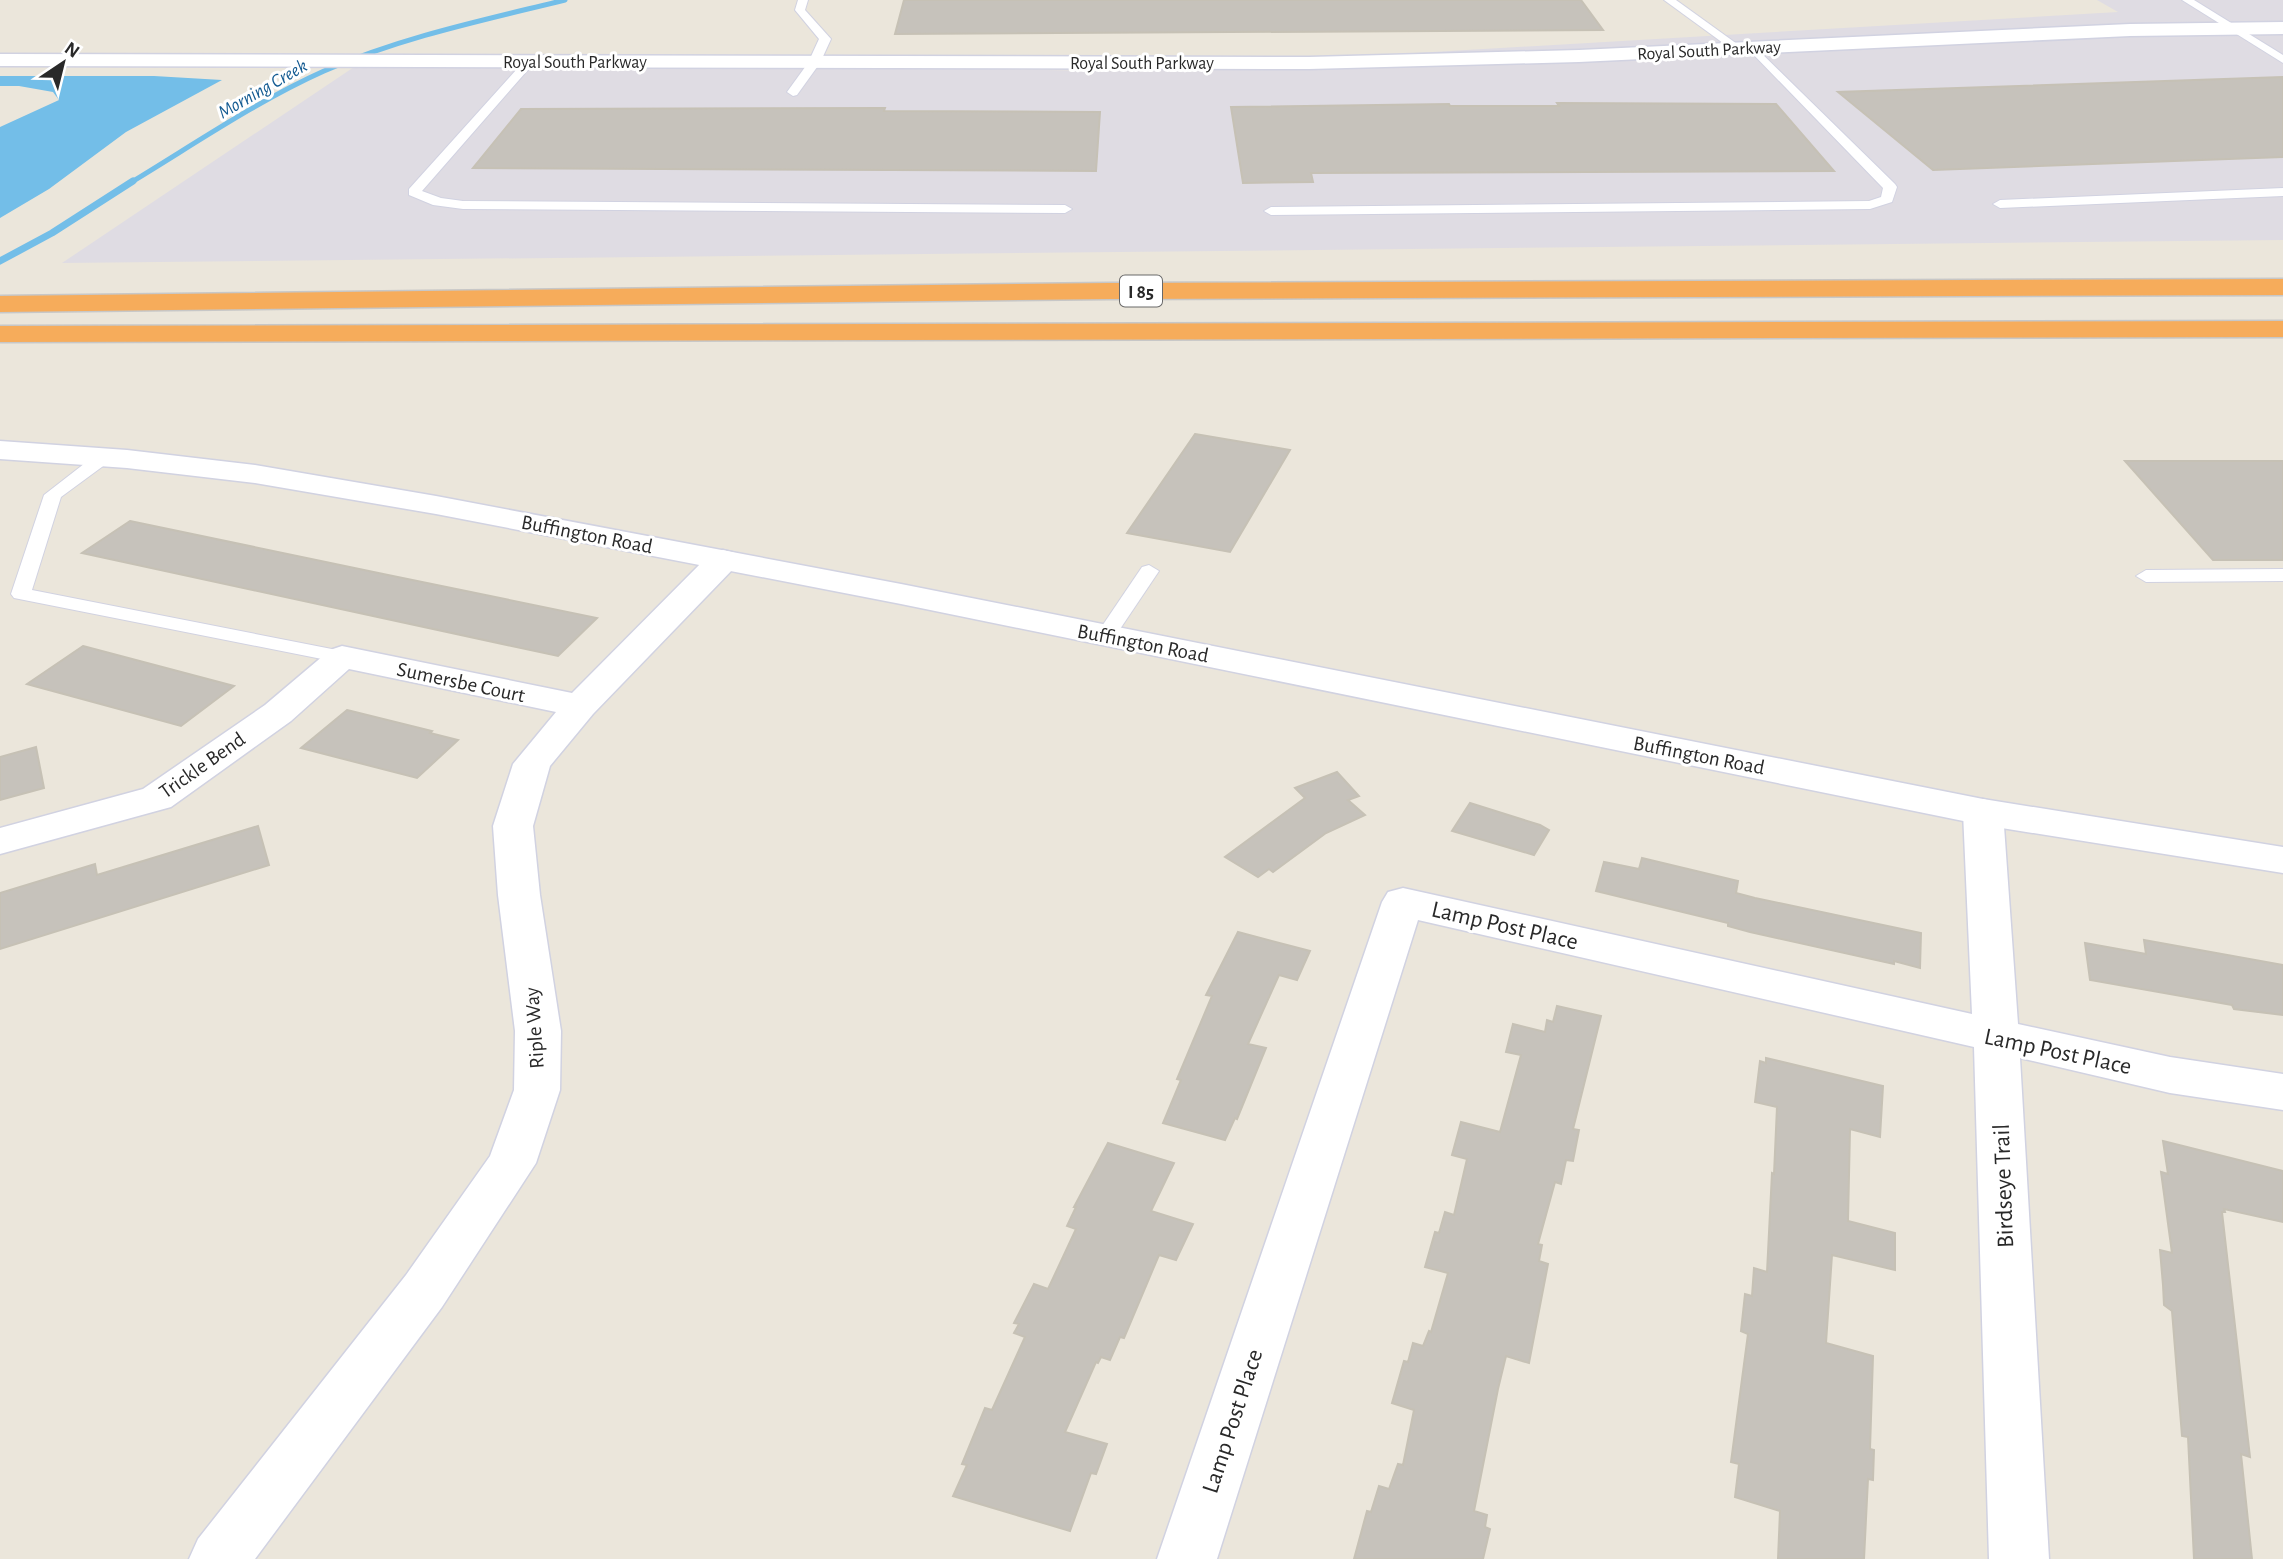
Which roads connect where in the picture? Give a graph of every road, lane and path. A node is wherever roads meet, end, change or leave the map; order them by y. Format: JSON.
{"nodes":[{"id":1,"x":803,"y":0,"type":"edge"},
{"id":2,"x":1669,"y":0,"type":"edge"},
{"id":3,"x":2187,"y":0,"type":"edge"},
{"id":4,"x":2231,"y":28,"type":"junction"},
{"id":5,"x":2283,"y":28,"type":"edge"},
{"id":6,"x":1745,"y":48,"type":"junction"},
{"id":7,"x":0,"y":60,"type":"edge"},
{"id":8,"x":2283,"y":60,"type":"edge"},
{"id":9,"x":529,"y":62,"type":"junction"},
{"id":10,"x":814,"y":62,"type":"junction"},
{"id":11,"x":793,"y":92,"type":"dead end"},
{"id":12,"x":2283,"y":192,"type":"edge"},
{"id":13,"x":2000,"y":204,"type":"dead end"},
{"id":14,"x":1065,"y":209,"type":"dead end"},
{"id":15,"x":1271,"y":211,"type":"dead end"},
{"id":16,"x":2283,"y":287,"type":"edge"},
{"id":17,"x":0,"y":304,"type":"edge"},
{"id":18,"x":2283,"y":329,"type":"edge"},
{"id":19,"x":0,"y":334,"type":"edge"},
{"id":20,"x":0,"y":450,"type":"edge"},
{"id":21,"x":104,"y":457,"type":"junction"},
{"id":22,"x":723,"y":560,"type":"junction"},
{"id":23,"x":1149,"y":571,"type":"dead end"},
{"id":24,"x":2283,"y":575,"type":"edge"},
{"id":25,"x":2146,"y":576,"type":"dead end"},
{"id":26,"x":1106,"y":635,"type":"junction"},
{"id":27,"x":342,"y":657,"type":"junction"},
{"id":28,"x":580,"y":706,"type":"junction"},
{"id":29,"x":1983,"y":812,"type":"junction"},
{"id":30,"x":0,"y":841,"type":"edge"},
{"id":31,"x":2283,"y":860,"type":"edge"},
{"id":32,"x":1996,"y":1037,"type":"junction"},
{"id":33,"x":2283,"y":1092,"type":"edge"},
{"id":34,"x":219,"y":1559,"type":"edge"},
{"id":35,"x":1186,"y":1559,"type":"edge"},
{"id":36,"x":2019,"y":1559,"type":"edge"}],
"edges":[{"from":1,"to":10,"type":"lane"},
{"from":2,"to":6,"type":"lane"},
{"from":3,"to":4,"type":"lane"},
{"from":4,"to":5,"type":"street","name":"Royal South Parkway"},
{"from":4,"to":6,"type":"street","name":"Royal South Parkway"},
{"from":4,"to":8,"type":"lane"},
{"from":6,"to":10,"type":"street","name":"Royal South Parkway"},
{"from":6,"to":15,"type":"lane"},
{"from":7,"to":9,"type":"street","name":"Royal South Parkway"},
{"from":9,"to":10,"type":"street","name":"Royal South Parkway"},
{"from":9,"to":14,"type":"lane"},
{"from":10,"to":11,"type":"lane"},
{"from":12,"to":13,"type":"lane"},
{"from":16,"to":17,"type":"highway","number":"I 85"},
{"from":18,"to":19,"type":"highway","number":"I 85"},
{"from":20,"to":21,"type":"street","name":"Buffington Road"},
{"from":21,"to":22,"type":"street","name":"Buffington Road"},
{"from":21,"to":27,"type":"lane"},
{"from":22,"to":26,"type":"street","name":"Buffington Road"},
{"from":22,"to":28,"type":"street","name":"Riple Way"},
{"from":23,"to":26,"type":"lane"},
{"from":24,"to":25,"type":"lane"},
{"from":26,"to":29,"type":"street","name":"Buffington Road"},
{"from":27,"to":28,"type":"street","name":"Sumersbe Court"},
{"from":27,"to":30,"type":"street","name":"Trickle Bend"},
{"from":28,"to":34,"type":"street","name":"Riple Way"},
{"from":29,"to":31,"type":"street","name":"Buffington Road"},
{"from":29,"to":32,"type":"street","name":"Birdseye Trail"},
{"from":32,"to":33,"type":"street","name":"Lamp Post Place"},
{"from":32,"to":35,"type":"street","name":"Lamp Post Place"},
{"from":32,"to":36,"type":"street","name":"Birdseye Trail"}]}
